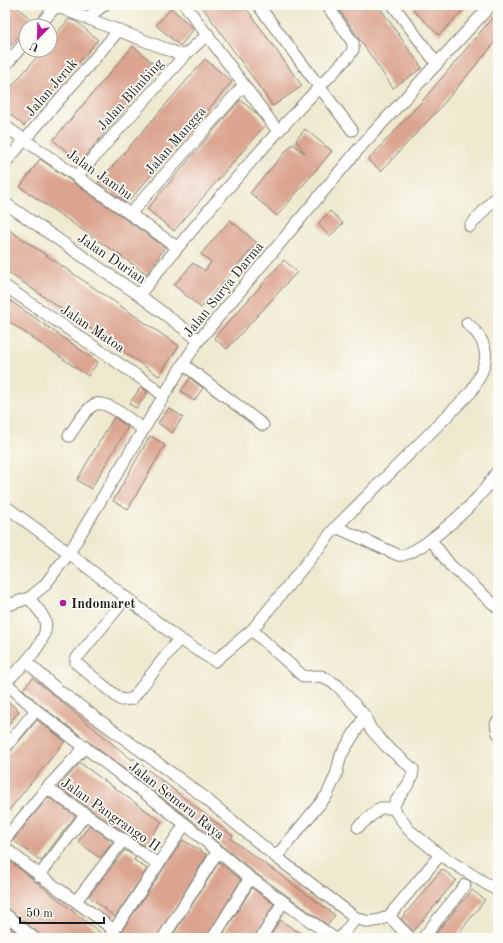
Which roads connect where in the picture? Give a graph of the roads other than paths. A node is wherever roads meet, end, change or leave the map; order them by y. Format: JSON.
{"nodes":[{"id":1,"x":104,"y":5,"type":"edge"},
{"id":2,"x":185,"y":5,"type":"edge"},
{"id":3,"x":258,"y":5,"type":"edge"},
{"id":4,"x":327,"y":5,"type":"edge"},
{"id":5,"x":393,"y":5,"type":"edge"},
{"id":6,"x":491,"y":5,"type":"edge"},
{"id":7,"x":55,"y":6,"type":"edge"},
{"id":8,"x":45,"y":18,"type":"edge"},
{"id":9,"x":87,"y":18,"type":"junction"},
{"id":10,"x":119,"y":30,"type":"junction"},
{"id":11,"x":208,"y":34,"type":"junction"},
{"id":12,"x":18,"y":51,"type":"edge"},
{"id":13,"x":184,"y":56,"type":"junction"},
{"id":14,"x":437,"y":64,"type":"junction"},
{"id":15,"x":5,"y":66,"type":"edge"},
{"id":16,"x":243,"y":86,"type":"junction"},
{"id":17,"x":320,"y":86,"type":"junction"},
{"id":18,"x":5,"y":126,"type":"edge"},
{"id":19,"x":278,"y":130,"type":"junction"},
{"id":20,"x":352,"y":130,"type":"dead end"},
{"id":21,"x":25,"y":140,"type":"junction"},
{"id":22,"x":5,"y":163,"type":"edge"},
{"id":23,"x":77,"y":176,"type":"junction"},
{"id":24,"x":498,"y":195,"type":"edge"},
{"id":25,"x":5,"y":203,"type":"edge"},
{"id":26,"x":130,"y":214,"type":"junction"},
{"id":27,"x":470,"y":226,"type":"dead end"},
{"id":28,"x":177,"y":246,"type":"junction"},
{"id":29,"x":5,"y":286,"type":"edge"},
{"id":30,"x":139,"y":295,"type":"junction"},
{"id":31,"x":467,"y":323,"type":"dead end"},
{"id":32,"x":199,"y":340,"type":"junction"},
{"id":33,"x":183,"y":364,"type":"junction"},
{"id":34,"x":163,"y":396,"type":"junction"},
{"id":35,"x":263,"y":425,"type":"dead end"},
{"id":36,"x":143,"y":429,"type":"junction"},
{"id":37,"x":69,"y":436,"type":"dead end"},
{"id":38,"x":498,"y":470,"type":"edge"},
{"id":39,"x":5,"y":506,"type":"edge"},
{"id":40,"x":336,"y":527,"type":"junction"},
{"id":41,"x":431,"y":540,"type":"junction"},
{"id":42,"x":69,"y":553,"type":"junction"},
{"id":43,"x":29,"y":598,"type":"junction"},
{"id":44,"x":126,"y":598,"type":"junction"},
{"id":45,"x":5,"y":606,"type":"edge"},
{"id":46,"x":498,"y":608,"type":"edge"},
{"id":47,"x":252,"y":630,"type":"junction"},
{"id":48,"x":179,"y":639,"type":"junction"},
{"id":49,"x":27,"y":662,"type":"junction"},
{"id":50,"x":5,"y":682,"type":"edge"},
{"id":51,"x":36,"y":710,"type":"junction"},
{"id":52,"x":365,"y":716,"type":"junction"},
{"id":53,"x":498,"y":721,"type":"edge"},
{"id":54,"x":498,"y":733,"type":"edge"},
{"id":55,"x":86,"y":746,"type":"junction"},
{"id":56,"x":5,"y":748,"type":"edge"},
{"id":57,"x":47,"y":788,"type":"junction"},
{"id":58,"x":393,"y":808,"type":"junction"},
{"id":59,"x":85,"y":815,"type":"junction"},
{"id":60,"x":185,"y":824,"type":"junction"},
{"id":61,"x":358,"y":827,"type":"dead end"},
{"id":62,"x":5,"y":839,"type":"edge"},
{"id":63,"x":124,"y":839,"type":"junction"},
{"id":64,"x":5,"y":848,"type":"edge"},
{"id":65,"x":218,"y":851,"type":"junction"},
{"id":66,"x":440,"y":855,"type":"junction"},
{"id":67,"x":276,"y":857,"type":"junction"},
{"id":68,"x":158,"y":864,"type":"junction"},
{"id":69,"x":40,"y":876,"type":"junction"},
{"id":70,"x":250,"y":878,"type":"junction"},
{"id":71,"x":465,"y":885,"type":"dead end"},
{"id":72,"x":497,"y":886,"type":"edge"},
{"id":73,"x":76,"y":901,"type":"junction"},
{"id":74,"x":283,"y":902,"type":"junction"},
{"id":75,"x":5,"y":914,"type":"edge"},
{"id":76,"x":389,"y":916,"type":"junction"},
{"id":77,"x":356,"y":918,"type":"junction"},
{"id":78,"x":111,"y":934,"type":"edge"},
{"id":79,"x":327,"y":936,"type":"edge"},
{"id":80,"x":34,"y":938,"type":"edge"},
{"id":81,"x":162,"y":938,"type":"edge"},
{"id":82,"x":213,"y":938,"type":"edge"},
{"id":83,"x":261,"y":938,"type":"edge"},
{"id":84,"x":340,"y":938,"type":"edge"},
{"id":85,"x":410,"y":938,"type":"edge"},
{"id":86,"x":423,"y":938,"type":"edge"}],
"edges":[{"from":1,"to":9,"type":"street"},
{"from":2,"to":11,"type":"street"},
{"from":3,"to":17,"type":"street"},
{"from":4,"to":17,"type":"street"},
{"from":5,"to":14,"type":"street"},
{"from":6,"to":14,"type":"street","name":"Jalan Surya Darma"},
{"from":7,"to":8,"type":"street"},
{"from":7,"to":9,"type":"street"},
{"from":9,"to":10,"type":"street"},
{"from":10,"to":13,"type":"street"},
{"from":10,"to":21,"type":"street","name":"Jalan Jeruk"},
{"from":11,"to":13,"type":"street","name":"Jalan Blimbing"},
{"from":11,"to":16,"type":"street"},
{"from":12,"to":15,"type":"street"},
{"from":13,"to":23,"type":"street","name":"Jalan Blimbing"},
{"from":14,"to":32,"type":"street","name":"Jalan Surya Darma"},
{"from":16,"to":19,"type":"street"},
{"from":16,"to":26,"type":"street","name":"Jalan Mangga"},
{"from":17,"to":19,"type":"street"},
{"from":17,"to":20,"type":"street"},
{"from":18,"to":21,"type":"street","name":"Jalan Jambu"},
{"from":19,"to":28,"type":"street"},
{"from":21,"to":22,"type":"street","name":"Jalan Jeruk"},
{"from":21,"to":23,"type":"street","name":"Jalan Jambu"},
{"from":23,"to":26,"type":"street","name":"Jalan Jambu"},
{"from":24,"to":27,"type":"street"},
{"from":25,"to":30,"type":"street","name":"Jalan Durian"},
{"from":26,"to":28,"type":"street","name":"Jalan Jambu"},
{"from":28,"to":30,"type":"street"},
{"from":29,"to":34,"type":"street","name":"Jalan Matoa"},
{"from":30,"to":32,"type":"street","name":"Jalan Durian"},
{"from":31,"to":40,"type":"street"},
{"from":32,"to":33,"type":"street","name":"Jalan Surya Darma"},
{"from":33,"to":34,"type":"street","name":"Jalan Surya Darma"},
{"from":33,"to":35,"type":"street"},
{"from":34,"to":36,"type":"street","name":"Jalan Surya Darma"},
{"from":36,"to":37,"type":"street"},
{"from":36,"to":42,"type":"street","name":"Jalan Surya Darma"},
{"from":38,"to":41,"type":"street"},
{"from":39,"to":42,"type":"street"},
{"from":40,"to":41,"type":"street"},
{"from":40,"to":47,"type":"street"},
{"from":41,"to":46,"type":"street"},
{"from":42,"to":43,"type":"street","name":"Jalan Surya Darma"},
{"from":42,"to":44,"type":"street"},
{"from":43,"to":45,"type":"street","name":"Jalan Surya Darma"},
{"from":43,"to":49,"type":"street"},
{"from":44,"to":48,"type":"street"},
{"from":44,"to":48,"type":"street"},
{"from":47,"to":48,"type":"street"},
{"from":47,"to":52,"type":"street"},
{"from":49,"to":50,"type":"street"},
{"from":49,"to":67,"type":"street"},
{"from":50,"to":51,"type":"street","name":"Jalan Semeru Raya"},
{"from":51,"to":55,"type":"street","name":"Jalan Semeru Raya"},
{"from":51,"to":56,"type":"street"},
{"from":52,"to":58,"type":"street"},
{"from":52,"to":67,"type":"street"},
{"from":53,"to":54,"type":"street"},
{"from":55,"to":57,"type":"street"},
{"from":55,"to":60,"type":"street","name":"Jalan Semeru Raya"},
{"from":57,"to":59,"type":"street","name":"Jalan Pangrango II"},
{"from":57,"to":62,"type":"street"},
{"from":58,"to":61,"type":"street"},
{"from":58,"to":66,"type":"street"},
{"from":59,"to":63,"type":"street","name":"Jalan Pangrango II"},
{"from":59,"to":69,"type":"street"},
{"from":60,"to":65,"type":"street","name":"Jalan Semeru Raya"},
{"from":60,"to":68,"type":"street"},
{"from":63,"to":68,"type":"street","name":"Jalan Pangrango II"},
{"from":63,"to":73,"type":"street"},
{"from":64,"to":69,"type":"street"},
{"from":65,"to":70,"type":"street","name":"Jalan Semeru Raya"},
{"from":65,"to":81,"type":"street"},
{"from":66,"to":72,"type":"street"},
{"from":66,"to":76,"type":"street"},
{"from":67,"to":77,"type":"street"},
{"from":68,"to":78,"type":"street"},
{"from":69,"to":73,"type":"street"},
{"from":70,"to":74,"type":"street","name":"Jalan Semeru Raya"},
{"from":70,"to":82,"type":"street"},
{"from":71,"to":86,"type":"street"},
{"from":73,"to":78,"type":"street"},
{"from":74,"to":79,"type":"street","name":"Jalan Semeru Raya"},
{"from":74,"to":83,"type":"street"},
{"from":75,"to":80,"type":"street"},
{"from":76,"to":77,"type":"street"},
{"from":76,"to":85,"type":"street"},
{"from":77,"to":84,"type":"street"}]}
